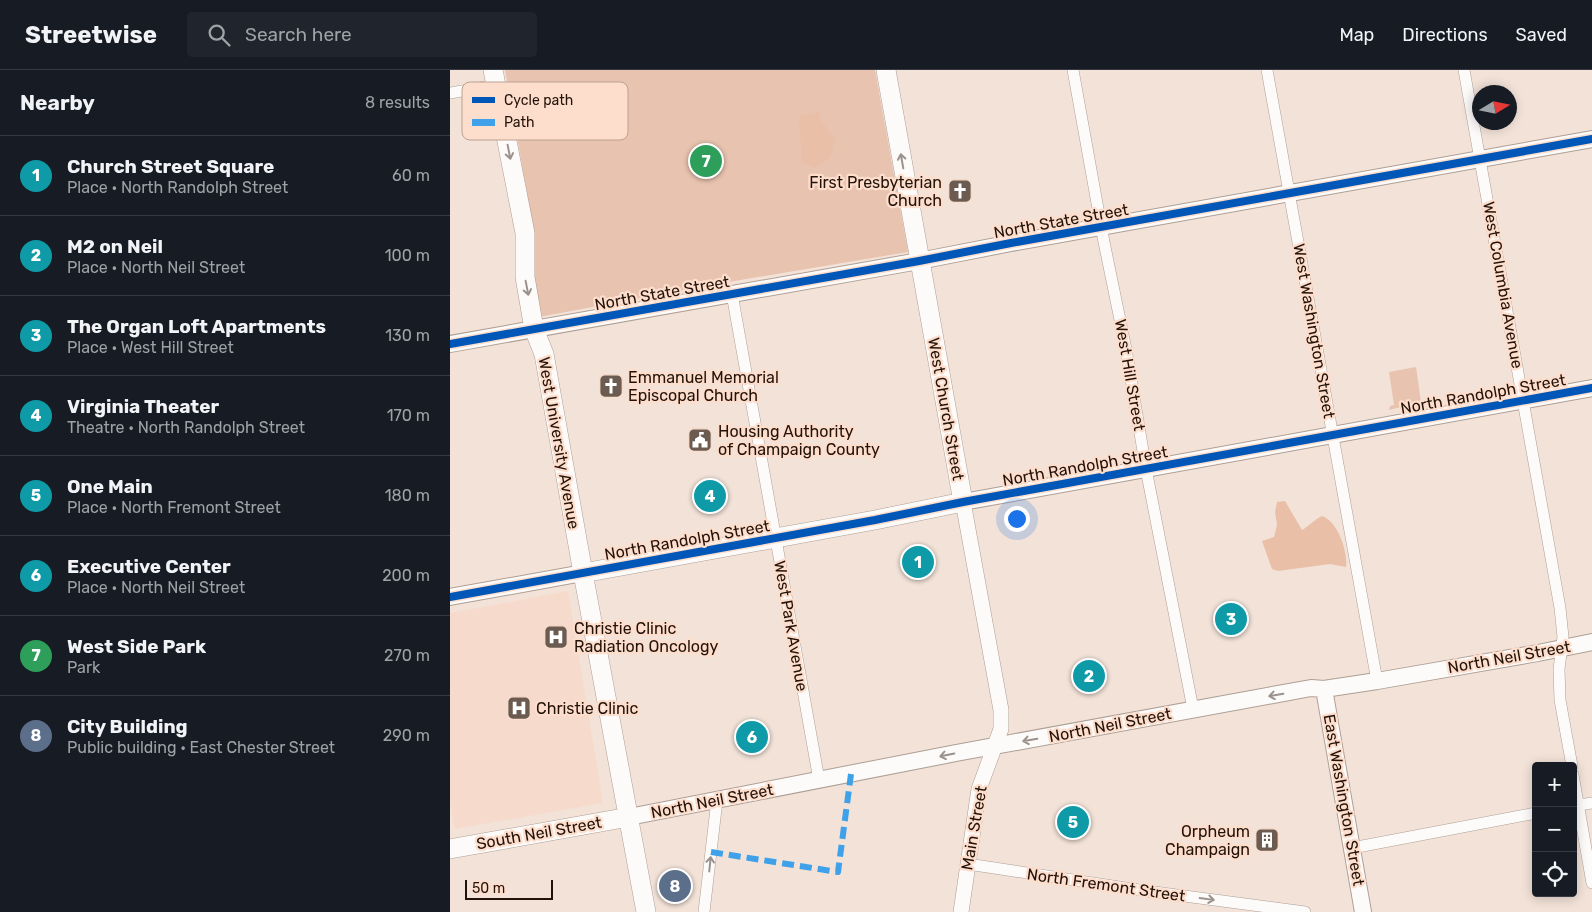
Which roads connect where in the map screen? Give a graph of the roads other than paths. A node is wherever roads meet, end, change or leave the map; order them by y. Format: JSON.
{"nodes":[{"id":1,"x":886,"y":70,"type":"edge"},
{"id":2,"x":1073,"y":70,"type":"edge"},
{"id":3,"x":1267,"y":70,"type":"edge"},
{"id":4,"x":1464,"y":70,"type":"edge"},
{"id":5,"x":494,"y":77,"type":"edge"},
{"id":6,"x":480,"y":82,"type":"edge"},
{"id":7,"x":462,"y":89,"type":"edge"},
{"id":8,"x":450,"y":93,"type":"edge"},
{"id":9,"x":1592,"y":139,"type":"edge"},
{"id":10,"x":507,"y":140,"type":"edge"},
{"id":11,"x":1480,"y":159,"type":"junction"},
{"id":12,"x":1290,"y":194,"type":"junction"},
{"id":13,"x":1102,"y":228,"type":"junction"},
{"id":14,"x":920,"y":261,"type":"junction"},
{"id":15,"x":732,"y":294,"type":"junction"},
{"id":16,"x":534,"y":329,"type":"junction"},
{"id":17,"x":450,"y":344,"type":"edge"},
{"id":18,"x":1592,"y":388,"type":"edge"},
{"id":19,"x":1523,"y":401,"type":"junction"},
{"id":20,"x":1333,"y":435,"type":"junction"},
{"id":21,"x":1146,"y":469,"type":"junction"},
{"id":22,"x":963,"y":502,"type":"junction"},
{"id":23,"x":775,"y":538,"type":"junction"},
{"id":24,"x":583,"y":573,"type":"junction"},
{"id":25,"x":450,"y":597,"type":"edge"},
{"id":26,"x":1592,"y":642,"type":"edge"},
{"id":27,"x":1562,"y":648,"type":"junction"},
{"id":28,"x":1376,"y":681,"type":"junction"},
{"id":29,"x":1324,"y":689,"type":"junction"},
{"id":30,"x":1193,"y":709,"type":"junction"},
{"id":31,"x":995,"y":746,"type":"junction"},
{"id":32,"x":1571,"y":762,"type":"edge"},
{"id":33,"x":819,"y":780,"type":"junction"},
{"id":34,"x":717,"y":800,"type":"junction"},
{"id":35,"x":1592,"y":803,"type":"edge"},
{"id":36,"x":1577,"y":806,"type":"edge"},
{"id":37,"x":1576,"y":807,"type":"edge"},
{"id":38,"x":1532,"y":814,"type":"edge"},
{"id":39,"x":629,"y":817,"type":"junction"},
{"id":40,"x":1352,"y":848,"type":"junction"},
{"id":41,"x":450,"y":849,"type":"edge"},
{"id":42,"x":968,"y":864,"type":"junction"},
{"id":43,"x":1592,"y":883,"type":"edge"},
{"id":44,"x":646,"y":912,"type":"edge"},
{"id":45,"x":704,"y":912,"type":"edge"},
{"id":46,"x":961,"y":912,"type":"edge"},
{"id":47,"x":1304,"y":912,"type":"edge"},
{"id":48,"x":1363,"y":912,"type":"edge"}],
"edges":[{"from":14,"to":1,"type":"main road","name":"West Church Street","one_way":true},
{"from":2,"to":13,"type":"street","name":"West Hill Street"},
{"from":3,"to":12,"type":"street","name":"West Washington Street"},
{"from":4,"to":11,"type":"street","name":"West Columbia Avenue"},
{"from":5,"to":6,"type":"street"},
{"from":7,"to":8,"type":"street"},
{"from":9,"to":11,"type":"main road","name":"North State Street"},
{"from":10,"to":16,"type":"main road","name":"West University Avenue","one_way":true},
{"from":11,"to":12,"type":"main road","name":"North State Street"},
{"from":11,"to":19,"type":"street","name":"West Columbia Avenue"},
{"from":12,"to":13,"type":"main road","name":"North State Street"},
{"from":12,"to":20,"type":"street","name":"West Washington Street"},
{"from":13,"to":14,"type":"main road","name":"North State Street"},
{"from":13,"to":21,"type":"street","name":"West Hill Street"},
{"from":14,"to":15,"type":"main road","name":"North State Street"},
{"from":14,"to":22,"type":"main road","name":"West Church Street"},
{"from":15,"to":16,"type":"main road","name":"North State Street"},
{"from":15,"to":23,"type":"street","name":"West Park Avenue"},
{"from":16,"to":17,"type":"main road","name":"North State Street"},
{"from":16,"to":24,"type":"main road","name":"West University Avenue"},
{"from":18,"to":19,"type":"main road","name":"North Randolph Street"},
{"from":19,"to":20,"type":"main road","name":"North Randolph Street"},
{"from":19,"to":27,"type":"street","name":"West Columbia Avenue"},
{"from":20,"to":21,"type":"main road","name":"North Randolph Street"},
{"from":20,"to":28,"type":"street","name":"West Washington Street"},
{"from":21,"to":22,"type":"main road","name":"North Randolph Street"},
{"from":21,"to":30,"type":"street","name":"West Hill Street"},
{"from":22,"to":23,"type":"main road","name":"North Randolph Street"},
{"from":22,"to":31,"type":"street","name":"West Church Street"},
{"from":23,"to":24,"type":"main road","name":"North Randolph Street"},
{"from":23,"to":33,"type":"street","name":"West Park Avenue"},
{"from":24,"to":25,"type":"main road"},
{"from":24,"to":39,"type":"main road","name":"West University Avenue"},
{"from":26,"to":27,"type":"main road","name":"North Neil Street"},
{"from":27,"to":28,"type":"main road","name":"North Neil Street"},
{"from":27,"to":32,"type":"street","name":"West Columbia Avenue"},
{"from":28,"to":29,"type":"main road","name":"North Neil Street"},
{"from":29,"to":30,"type":"main road","name":"North Neil Street","one_way":true},
{"from":29,"to":40,"type":"main road","name":"East Washington Street"},
{"from":30,"to":31,"type":"main road","name":"North Neil Street","one_way":true},
{"from":31,"to":33,"type":"main road","name":"North Neil Street","one_way":true},
{"from":31,"to":42,"type":"street","name":"Main Street"},
{"from":33,"to":34,"type":"main road","name":"North Neil Street"},
{"from":34,"to":39,"type":"main road","name":"North Neil Street"},
{"from":45,"to":34,"type":"street","one_way":true},
{"from":35,"to":36,"type":"street"},
{"from":37,"to":43,"type":"street"},
{"from":38,"to":40,"type":"street"},
{"from":39,"to":41,"type":"main road","name":"South Neil Street"},
{"from":39,"to":44,"type":"main road","name":"West University Avenue"},
{"from":40,"to":48,"type":"main road","name":"East Washington Street"},
{"from":42,"to":46,"type":"street","name":"Main Street"},
{"from":42,"to":47,"type":"street","name":"North Fremont Street","one_way":true}]}
